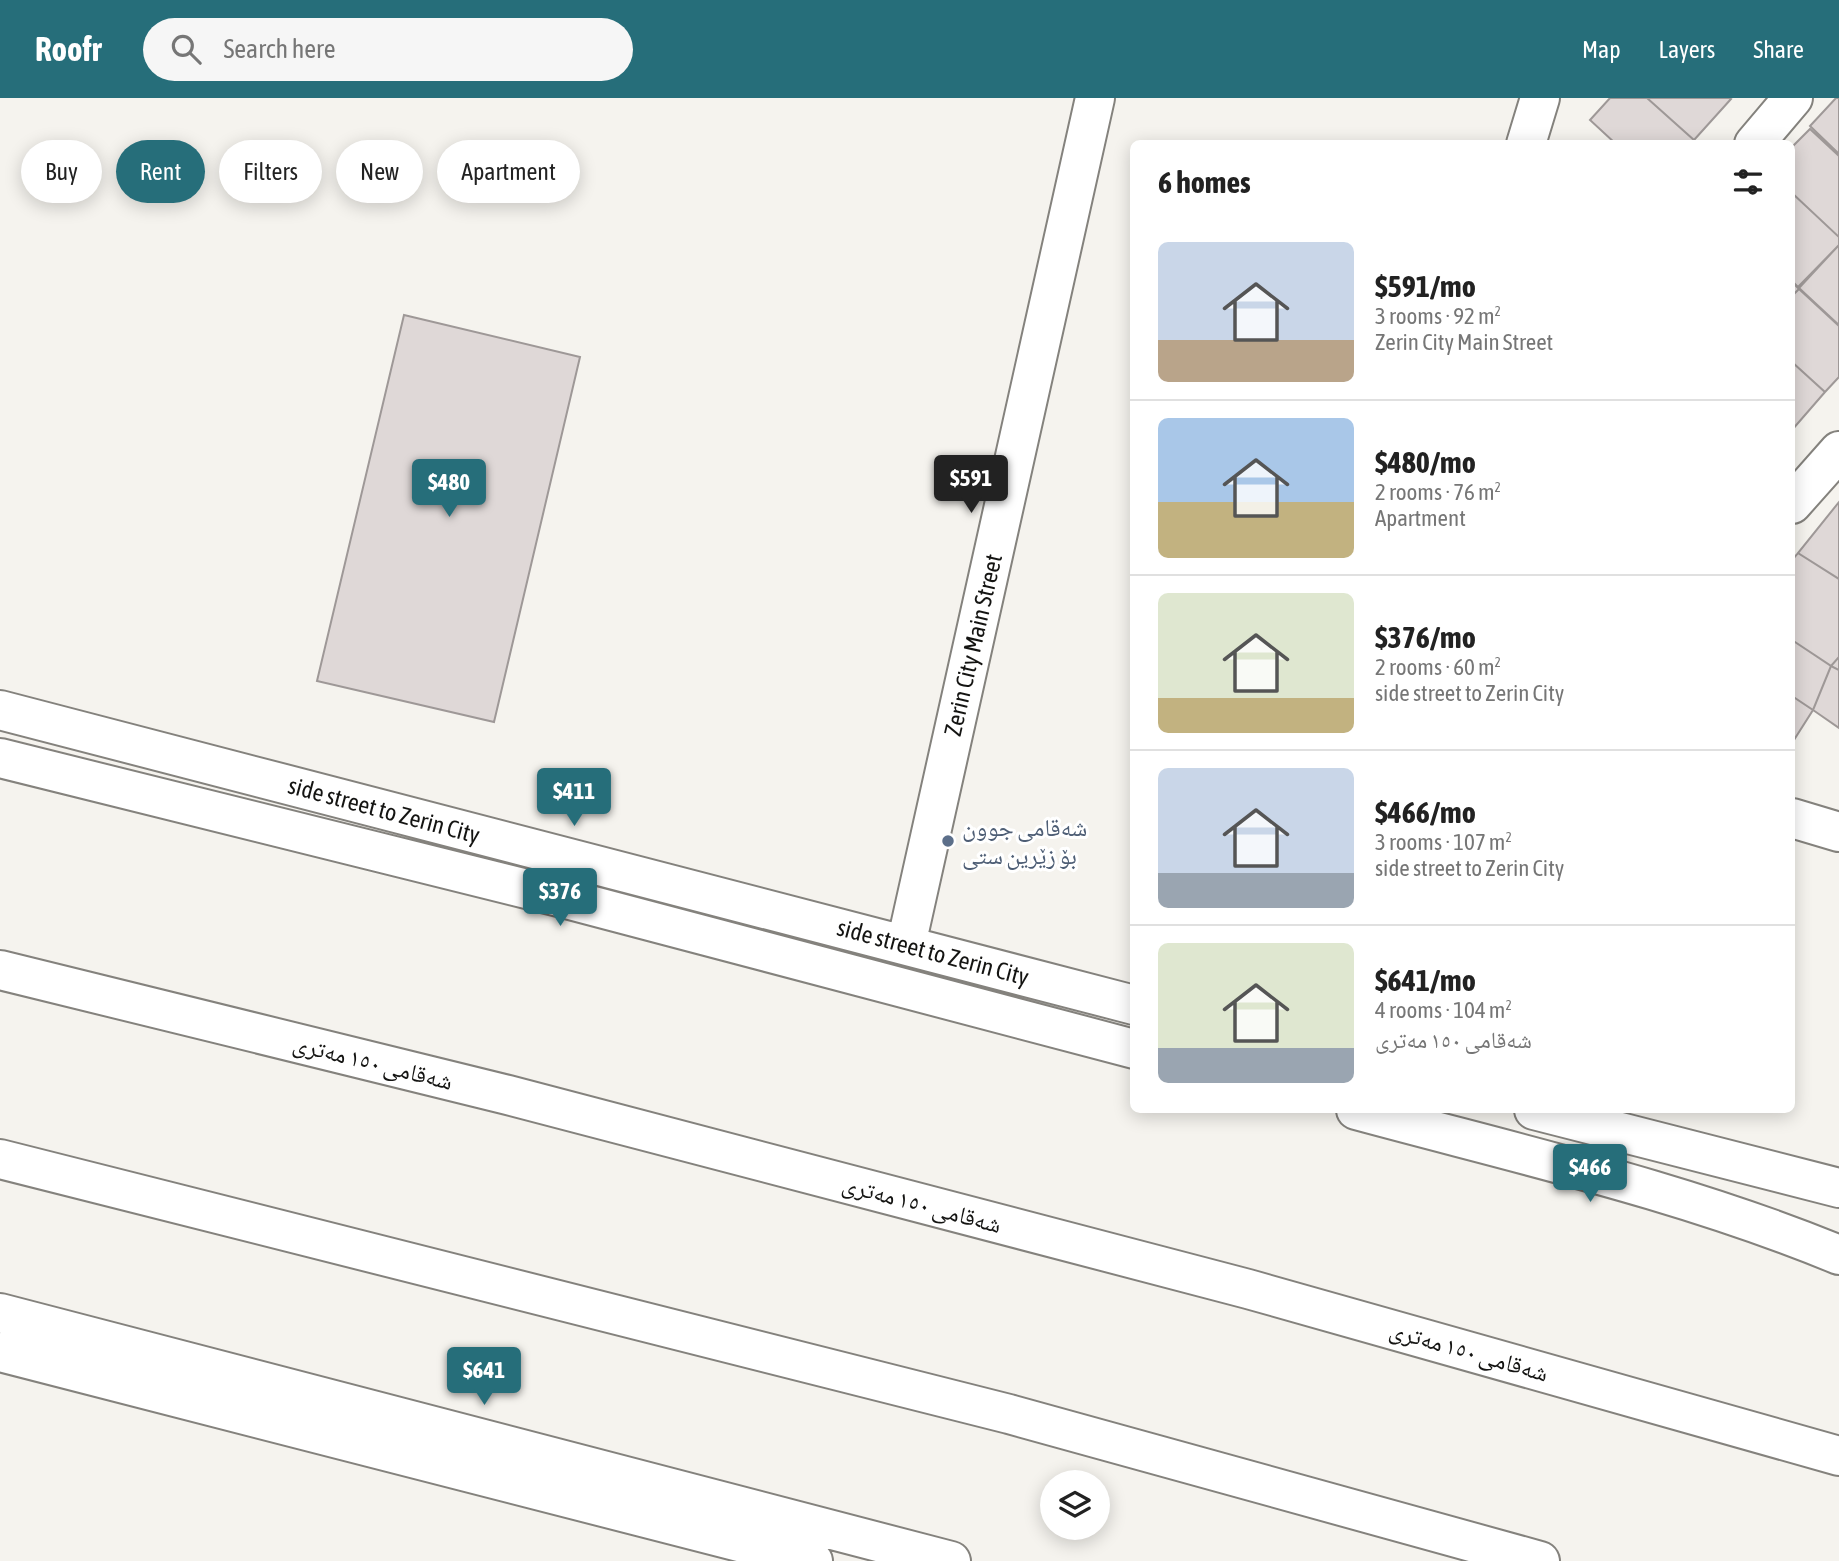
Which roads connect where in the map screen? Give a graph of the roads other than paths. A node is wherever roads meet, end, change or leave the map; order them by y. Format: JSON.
{"nodes":[{"id":1,"x":1095,"y":98,"type":"edge"},
{"id":2,"x":1540,"y":98,"type":"edge"},
{"id":3,"x":1793,"y":98,"type":"edge"},
{"id":4,"x":1528,"y":140,"type":"edge"},
{"id":5,"x":1757,"y":140,"type":"edge"},
{"id":6,"x":1839,"y":451,"type":"edge"},
{"id":7,"x":1795,"y":501,"type":"edge"},
{"id":8,"x":0,"y":710,"type":"edge"},
{"id":9,"x":0,"y":758,"type":"edge"},
{"id":10,"x":1795,"y":819,"type":"edge"},
{"id":11,"x":1839,"y":831,"type":"edge"},
{"id":12,"x":906,"y":945,"type":"junction"},
{"id":13,"x":0,"y":970,"type":"edge"},
{"id":14,"x":1130,"y":1003,"type":"edge"},
{"id":15,"x":1130,"y":1048,"type":"edge"},
{"id":16,"x":1367,"y":1113,"type":"edge"},
{"id":17,"x":1546,"y":1113,"type":"edge"},
{"id":18,"x":0,"y":1159,"type":"edge"},
{"id":19,"x":1839,"y":1188,"type":"edge"},
{"id":20,"x":1839,"y":1255,"type":"edge"},
{"id":21,"x":0,"y":1312,"type":"edge"},
{"id":22,"x":0,"y":1352,"type":"edge"},
{"id":23,"x":1839,"y":1456,"type":"edge"},
{"id":24,"x":813,"y":1561,"type":"edge"},
{"id":25,"x":951,"y":1561,"type":"edge"},
{"id":26,"x":1540,"y":1561,"type":"edge"}],
"edges":[{"from":1,"to":12,"type":"main road","name":"Zerin City Main Street"},
{"from":2,"to":4,"type":"main road"},
{"from":3,"to":5,"type":"main road"},
{"from":6,"to":7,"type":"main road"},
{"from":8,"to":12,"type":"main road","name":"side street to Zerin City"},
{"from":9,"to":15,"type":"main road","name":"side street to Zerin City"},
{"from":10,"to":11,"type":"main road"},
{"from":12,"to":14,"type":"main road","name":"side street to Zerin City"},
{"from":13,"to":23,"type":"main road","name":"شەقامی ١٥٠ مەتری"},
{"from":16,"to":20,"type":"main road"},
{"from":17,"to":19,"type":"main road"},
{"from":18,"to":26,"type":"main road"},
{"from":21,"to":25,"type":"main road"},
{"from":22,"to":24,"type":"main road"}]}
